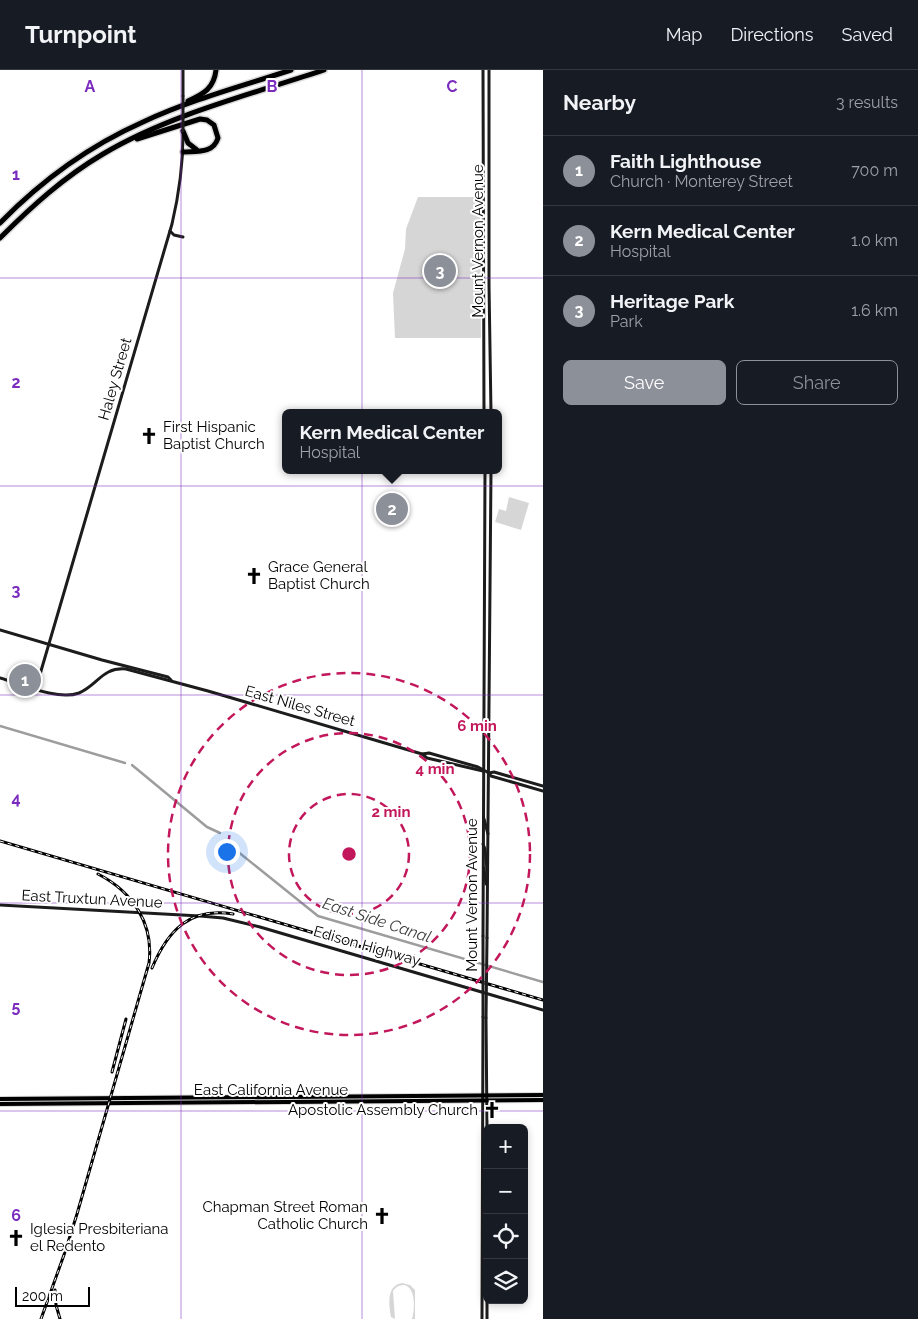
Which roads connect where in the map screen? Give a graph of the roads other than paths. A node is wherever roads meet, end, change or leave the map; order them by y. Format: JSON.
{"nodes":[{"id":1,"x":183,"y":70,"type":"edge"},
{"id":2,"x":216,"y":70,"type":"edge"},
{"id":3,"x":291,"y":70,"type":"edge"},
{"id":4,"x":324,"y":70,"type":"edge"},
{"id":5,"x":483,"y":70,"type":"edge"},
{"id":6,"x":489,"y":70,"type":"edge"},
{"id":7,"x":160,"y":114,"type":"junction"},
{"id":8,"x":183,"y":131,"type":"junction"},
{"id":9,"x":116,"y":147,"type":"junction"},
{"id":10,"x":183,"y":152,"type":"junction"},
{"id":11,"x":202,"y":152,"type":"junction"},
{"id":12,"x":0,"y":223,"type":"edge"},
{"id":13,"x":170,"y":231,"type":"junction"},
{"id":14,"x":183,"y":237,"type":"dead end"},
{"id":15,"x":0,"y":238,"type":"edge"},
{"id":16,"x":483,"y":285,"type":"junction"},
{"id":17,"x":489,"y":285,"type":"junction"},
{"id":18,"x":484,"y":409,"type":"edge"},
{"id":19,"x":491,"y":409,"type":"edge"},
{"id":20,"x":485,"y":474,"type":"edge"},
{"id":21,"x":491,"y":474,"type":"edge"},
{"id":22,"x":0,"y":630,"type":"edge"},
{"id":23,"x":49,"y":644,"type":"junction"},
{"id":24,"x":0,"y":678,"type":"edge"},
{"id":25,"x":171,"y":680,"type":"junction"},
{"id":26,"x":36,"y":688,"type":"junction"},
{"id":27,"x":483,"y":771,"type":"junction"},
{"id":28,"x":489,"y":773,"type":"junction"},
{"id":29,"x":543,"y":786,"type":"edge"},
{"id":30,"x":543,"y":791,"type":"edge"},
{"id":31,"x":483,"y":819,"type":"junction"},
{"id":32,"x":488,"y":834,"type":"junction"},
{"id":33,"x":483,"y":844,"type":"junction"},
{"id":34,"x":483,"y":867,"type":"junction"},
{"id":35,"x":488,"y":871,"type":"junction"},
{"id":36,"x":488,"y":895,"type":"junction"},
{"id":37,"x":0,"y":905,"type":"edge"},
{"id":38,"x":182,"y":914,"type":"joint"},
{"id":39,"x":485,"y":937,"type":"junction"},
{"id":40,"x":543,"y":1010,"type":"edge"},
{"id":41,"x":484,"y":1095,"type":"junction"},
{"id":42,"x":543,"y":1095,"type":"edge"},
{"id":43,"x":0,"y":1099,"type":"edge"},
{"id":44,"x":297,"y":1099,"type":"junction"},
{"id":45,"x":543,"y":1100,"type":"edge"},
{"id":46,"x":484,"y":1101,"type":"junction"},
{"id":47,"x":0,"y":1104,"type":"edge"},
{"id":48,"x":487,"y":1124,"type":"edge"},
{"id":49,"x":487,"y":1304,"type":"edge"},
{"id":50,"x":482,"y":1319,"type":"edge"},
{"id":51,"x":487,"y":1319,"type":"edge"}],
"edges":[{"from":1,"to":8,"type":"main road","name":"Haley Street","bridge":true},
{"from":2,"to":7,"type":"highway"},
{"from":3,"to":7,"type":"highway"},
{"from":4,"to":9,"type":"highway"},
{"from":5,"to":16,"type":"main road","name":"Mount Vernon Avenue"},
{"from":6,"to":17,"type":"main road","name":"Mount Vernon Avenue"},
{"from":7,"to":12,"type":"highway"},
{"from":8,"to":10,"type":"main road","name":"Haley Street"},
{"from":8,"to":11,"type":"highway"},
{"from":9,"to":11,"type":"highway"},
{"from":9,"to":15,"type":"highway"},
{"from":10,"to":11,"type":"highway"},
{"from":10,"to":13,"type":"main road","name":"Haley Street"},
{"from":13,"to":14,"type":"main road"},
{"from":13,"to":23,"type":"main road","name":"Haley Street"},
{"from":16,"to":17,"type":"main road"},
{"from":16,"to":18,"type":"main road","name":"Mount Vernon Avenue"},
{"from":17,"to":19,"type":"main road","name":"Mount Vernon Avenue"},
{"from":20,"to":27,"type":"main road","name":"Mount Vernon Avenue"},
{"from":21,"to":28,"type":"main road","name":"Mount Vernon Avenue"},
{"from":22,"to":23,"type":"main road","name":"East Niles Street"},
{"from":23,"to":25,"type":"main road","name":"East Niles Street"},
{"from":23,"to":26,"type":"main road","name":"Haley Street"},
{"from":24,"to":26,"type":"main road"},
{"from":25,"to":26,"type":"main road","name":"East Niles Street"},
{"from":25,"to":27,"type":"main road","name":"East Niles Street"},
{"from":27,"to":28,"type":"main road","name":"East Niles Street"},
{"from":27,"to":31,"type":"main road","name":"Mount Vernon Avenue"},
{"from":28,"to":29,"type":"main road","name":"East Niles Street"},
{"from":28,"to":30,"type":"main road","name":"East Niles Street"},
{"from":28,"to":32,"type":"main road","name":"Mount Vernon Avenue"},
{"from":31,"to":32,"type":"main road"},
{"from":31,"to":33,"type":"main road","name":"Mount Vernon Avenue"},
{"from":32,"to":35,"type":"main road","name":"Mount Vernon Avenue"},
{"from":33,"to":34,"type":"main road","name":"Mount Vernon Avenue"},
{"from":33,"to":35,"type":"main road"},
{"from":34,"to":36,"type":"main road"},
{"from":34,"to":39,"type":"main road","name":"Mount Vernon Avenue"},
{"from":35,"to":36,"type":"main road","name":"Mount Vernon Avenue"},
{"from":36,"to":39,"type":"main road","name":"Mount Vernon Avenue"},
{"from":37,"to":38,"type":"main road","name":"East Truxtun Avenue"},
{"from":38,"to":40,"type":"main road","name":"Edison Highway"},
{"from":39,"to":41,"type":"main road","name":"Mount Vernon Avenue","bridge":true},
{"from":41,"to":42,"type":"main road","name":"East California Avenue"},
{"from":41,"to":44,"type":"main road","name":"East California Avenue"},
{"from":41,"to":46,"type":"main road","name":"Mount Vernon Avenue"},
{"from":43,"to":44,"type":"main road","name":"East California Avenue"},
{"from":44,"to":46,"type":"main road","name":"East California Avenue"},
{"from":44,"to":47,"type":"main road","name":"East California Avenue"},
{"from":45,"to":46,"type":"main road","name":"East California Avenue"},
{"from":46,"to":48,"type":"main road","name":"Mount Vernon Avenue"},
{"from":46,"to":50,"type":"main road","name":"Mount Vernon Avenue"},
{"from":49,"to":51,"type":"main road"}]}
